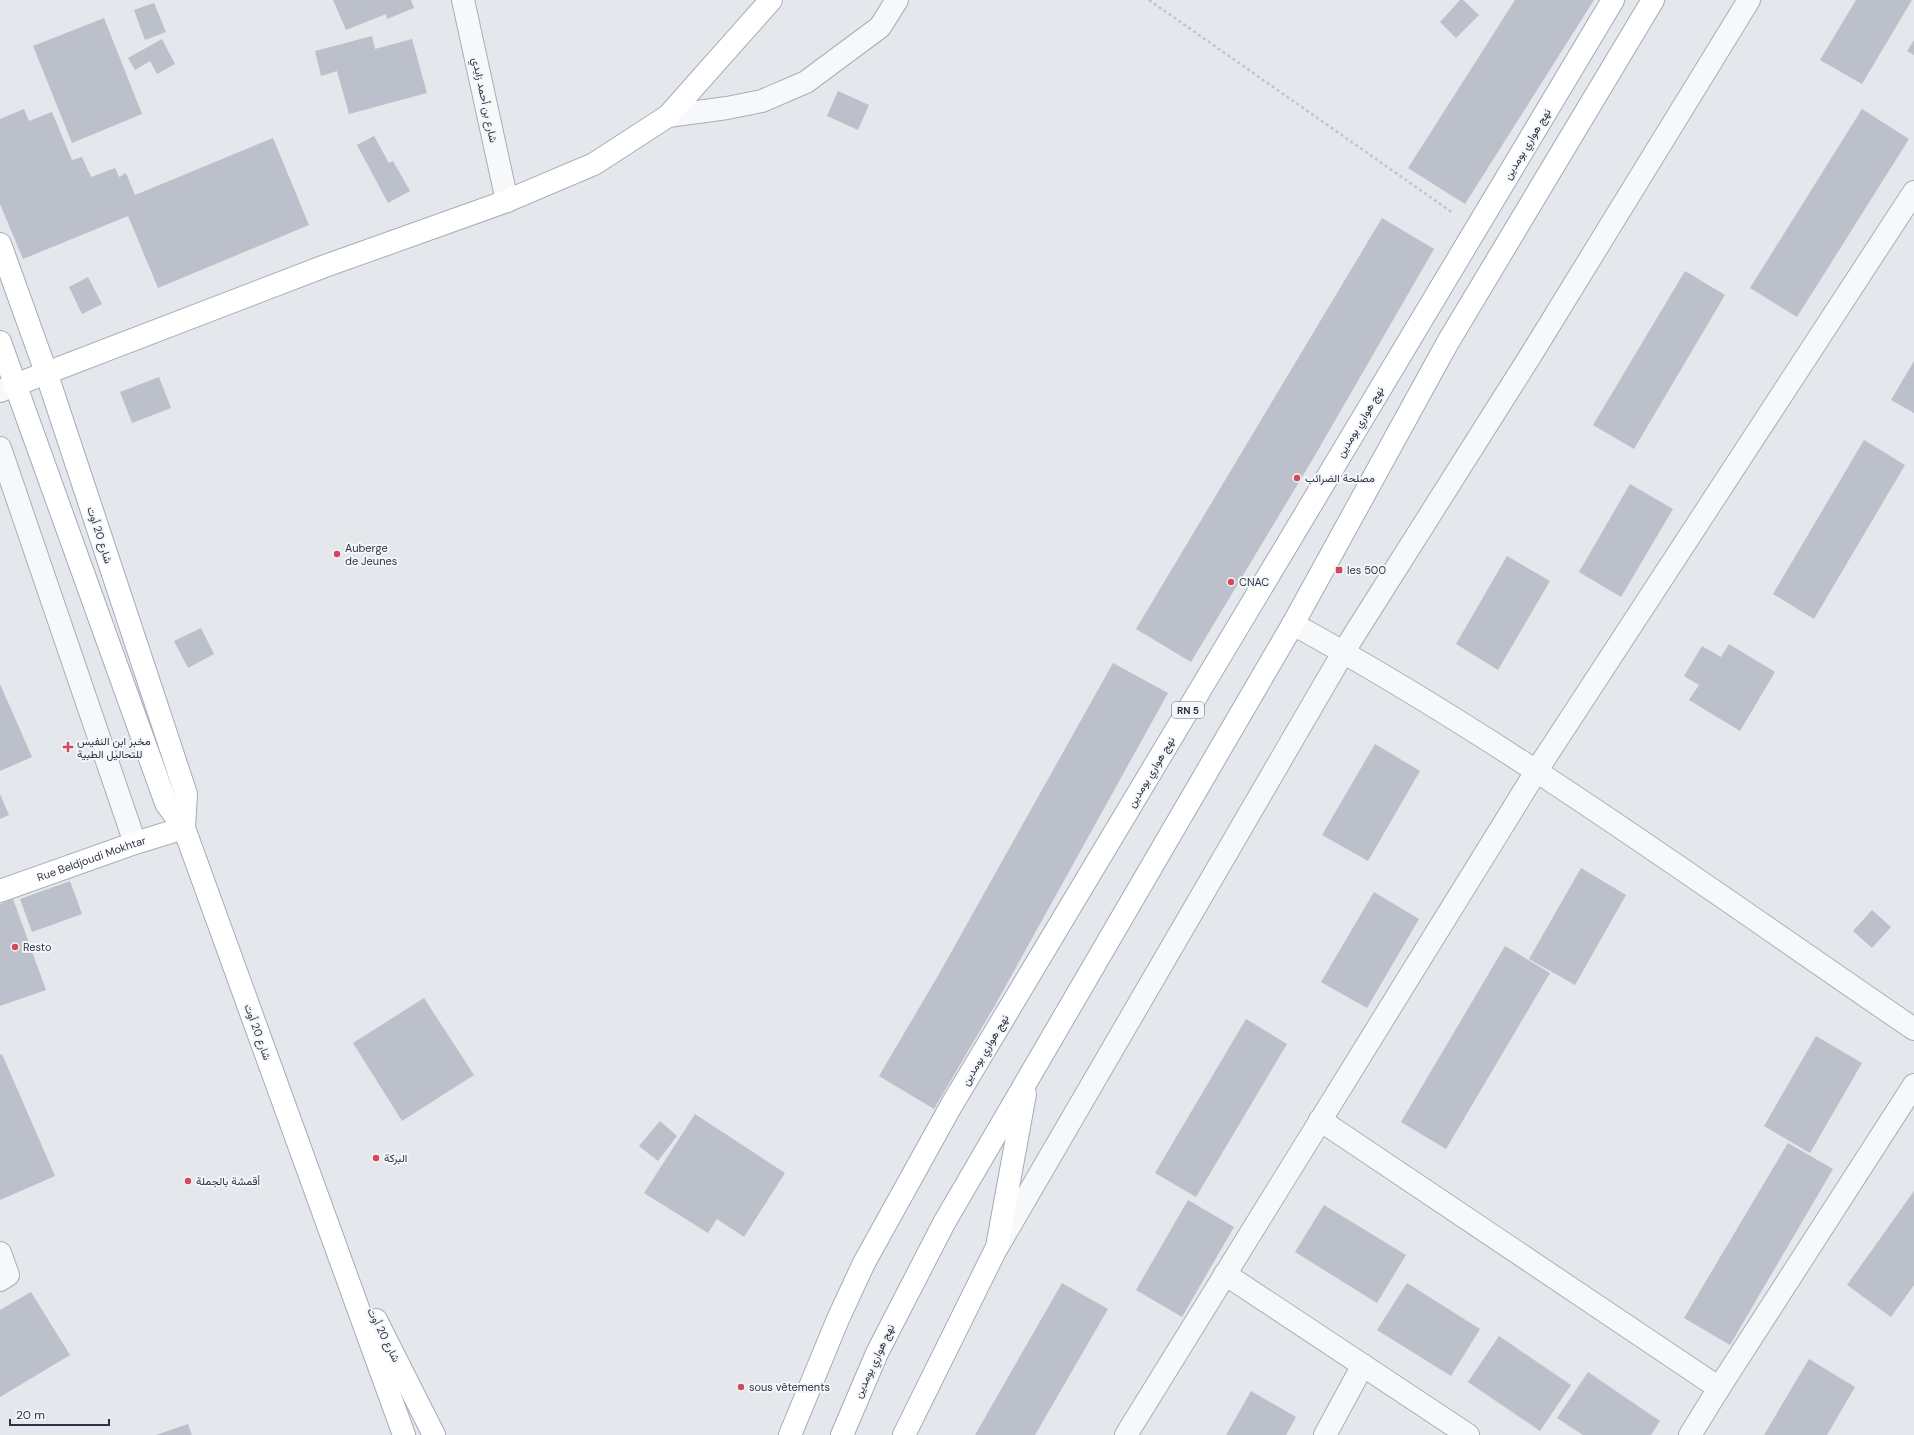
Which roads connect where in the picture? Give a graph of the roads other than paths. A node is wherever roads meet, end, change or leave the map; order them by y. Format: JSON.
{"nodes":[{"id":1,"x":463,"y":0,"type":"edge"},
{"id":2,"x":771,"y":0,"type":"edge"},
{"id":3,"x":896,"y":0,"type":"edge"},
{"id":4,"x":1613,"y":0,"type":"edge"},
{"id":5,"x":1653,"y":0,"type":"edge"},
{"id":6,"x":1749,"y":0,"type":"edge"},
{"id":7,"x":668,"y":116,"type":"junction"},
{"id":8,"x":1914,"y":192,"type":"edge"},
{"id":9,"x":506,"y":201,"type":"junction"},
{"id":10,"x":0,"y":244,"type":"edge"},
{"id":11,"x":0,"y":342,"type":"edge"},
{"id":12,"x":46,"y":372,"type":"junction"},
{"id":13,"x":8,"y":388,"type":"edge"},
{"id":14,"x":0,"y":448,"type":"edge"},
{"id":15,"x":1294,"y":624,"type":"junction"},
{"id":16,"x":1344,"y":651,"type":"junction"},
{"id":17,"x":1537,"y":770,"type":"junction"},
{"id":18,"x":184,"y":828,"type":"junction"},
{"id":19,"x":135,"y":843,"type":"junction"},
{"id":20,"x":0,"y":891,"type":"edge"},
{"id":21,"x":1914,"y":1029,"type":"edge"},
{"id":22,"x":1027,"y":1080,"type":"junction"},
{"id":23,"x":1914,"y":1085,"type":"edge"},
{"id":24,"x":1320,"y":1120,"type":"junction"},
{"id":25,"x":333,"y":1235,"type":"junction"},
{"id":26,"x":997,"y":1247,"type":"junction"},
{"id":27,"x":0,"y":1253,"type":"edge"},
{"id":28,"x":1225,"y":1274,"type":"junction"},
{"id":29,"x":4,"y":1277,"type":"edge"},
{"id":30,"x":1363,"y":1366,"type":"junction"},
{"id":31,"x":1719,"y":1388,"type":"junction"},
{"id":32,"x":445,"y":1434,"type":"edge"},
{"id":33,"x":404,"y":1435,"type":"edge"},
{"id":34,"x":790,"y":1435,"type":"edge"},
{"id":35,"x":842,"y":1435,"type":"edge"},
{"id":36,"x":904,"y":1435,"type":"edge"},
{"id":37,"x":1126,"y":1435,"type":"edge"},
{"id":38,"x":1325,"y":1435,"type":"edge"},
{"id":39,"x":1468,"y":1435,"type":"edge"},
{"id":40,"x":1690,"y":1435,"type":"edge"}],
"edges":[{"from":1,"to":9,"type":"street","name":"شارع بن أحمد زايدي"},
{"from":2,"to":7,"type":"main road"},
{"from":3,"to":7,"type":"street"},
{"from":4,"to":34,"type":"main road","name":"نهج هواري بومدين","number":"RN 5"},
{"from":5,"to":15,"type":"main road","name":"نهج هواري بومدين"},
{"from":6,"to":16,"type":"street"},
{"from":7,"to":9,"type":"main road"},
{"from":8,"to":17,"type":"street"},
{"from":9,"to":12,"type":"main road"},
{"from":10,"to":12,"type":"main road","name":"شارع 20 أوت"},
{"from":11,"to":13,"type":"main road","name":"شارع 20 أوت"},
{"from":12,"to":13,"type":"main road"},
{"from":12,"to":18,"type":"main road","name":"شارع 20 أوت"},
{"from":13,"to":18,"type":"main road","name":"شارع 20 أوت"},
{"from":14,"to":19,"type":"street"},
{"from":15,"to":16,"type":"street"},
{"from":15,"to":22,"type":"main road","name":"نهج هواري بومدين"},
{"from":16,"to":17,"type":"street"},
{"from":16,"to":26,"type":"street"},
{"from":17,"to":21,"type":"street"},
{"from":17,"to":24,"type":"street"},
{"from":18,"to":19,"type":"main road","name":"Rue Beldjoudi Mokhtar"},
{"from":18,"to":25,"type":"main road","name":"شارع 20 أوت"},
{"from":19,"to":20,"type":"main road","name":"Rue Beldjoudi Mokhtar"},
{"from":22,"to":26,"type":"main road"},
{"from":22,"to":35,"type":"main road","name":"نهج هواري بومدين"},
{"from":23,"to":31,"type":"street"},
{"from":24,"to":28,"type":"street"},
{"from":24,"to":31,"type":"street"},
{"from":25,"to":32,"type":"main road","name":"شارع 20 أوت"},
{"from":25,"to":33,"type":"main road","name":"شارع 20 أوت"},
{"from":26,"to":36,"type":"main road"},
{"from":27,"to":29,"type":"street"},
{"from":28,"to":30,"type":"street"},
{"from":28,"to":37,"type":"street"},
{"from":30,"to":38,"type":"street"},
{"from":30,"to":39,"type":"street"},
{"from":31,"to":40,"type":"street"}]}
